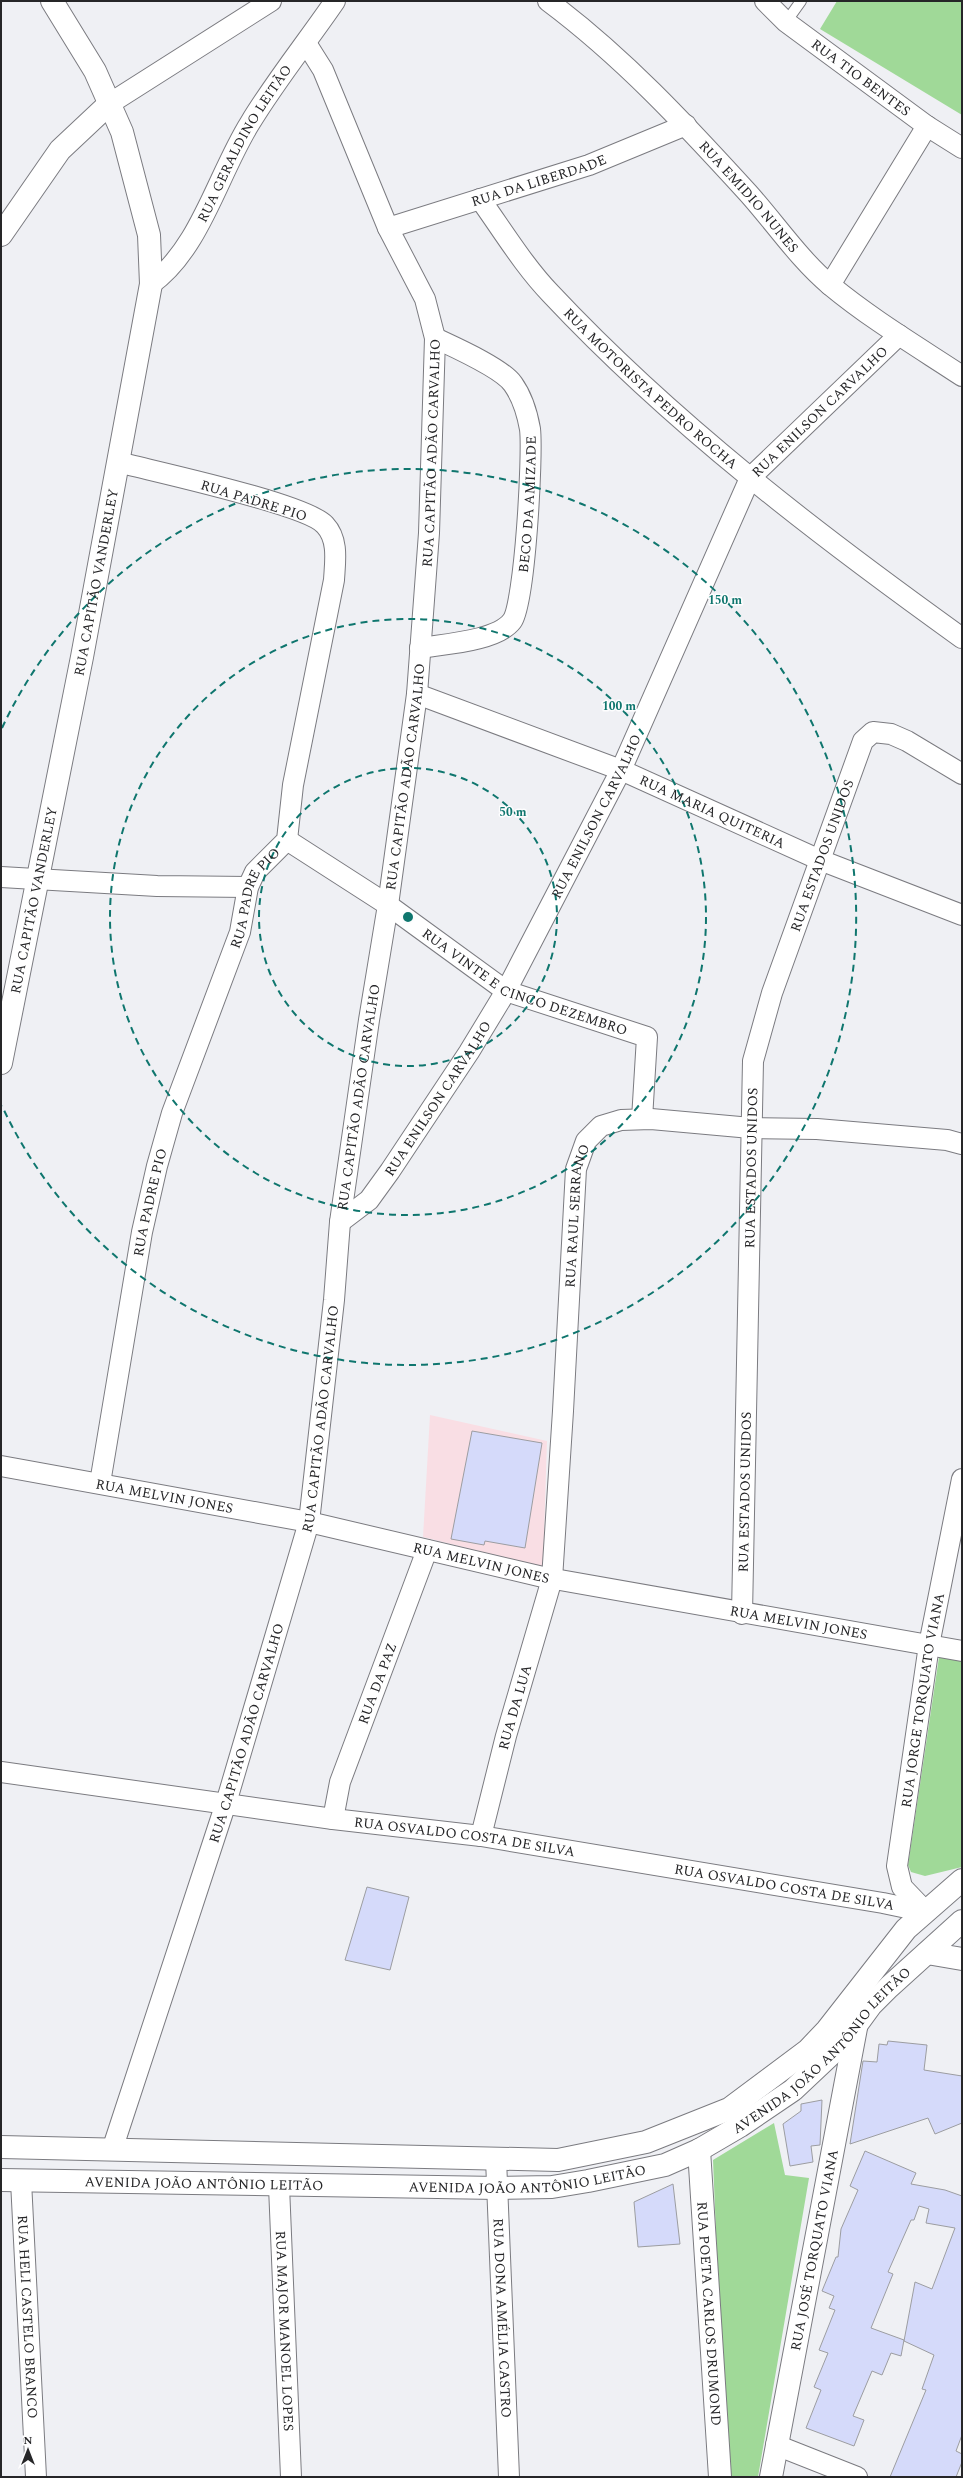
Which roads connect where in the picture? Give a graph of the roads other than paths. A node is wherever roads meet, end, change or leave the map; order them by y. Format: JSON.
{"nodes":[{"id":1,"x":52,"y":1,"type":"edge"},
{"id":2,"x":271,"y":1,"type":"edge"},
{"id":3,"x":335,"y":1,"type":"edge"},
{"id":4,"x":548,"y":1,"type":"edge"},
{"id":5,"x":765,"y":1,"type":"edge"},
{"id":6,"x":801,"y":1,"type":"edge"},
{"id":7,"x":786,"y":22,"type":"junction"},
{"id":8,"x":306,"y":43,"type":"junction"},
{"id":9,"x":109,"y":104,"type":"junction"},
{"id":10,"x":686,"y":125,"type":"junction"},
{"id":11,"x":928,"y":126,"type":"junction"},
{"id":12,"x":962,"y":148,"type":"edge"},
{"id":13,"x":480,"y":199,"type":"junction"},
{"id":14,"x":388,"y":228,"type":"junction"},
{"id":15,"x":1,"y":235,"type":"edge"},
{"id":16,"x":151,"y":284,"type":"junction"},
{"id":17,"x":830,"y":285,"type":"junction"},
{"id":18,"x":899,"y":335,"type":"junction"},
{"id":19,"x":435,"y":338,"type":"junction"},
{"id":20,"x":962,"y":376,"type":"edge"},
{"id":21,"x":118,"y":462,"type":"junction"},
{"id":22,"x":750,"y":478,"type":"junction"},
{"id":23,"x":962,"y":638,"type":"edge"},
{"id":24,"x":420,"y":648,"type":"junction"},
{"id":25,"x":417,"y":694,"type":"junction"},
{"id":26,"x":621,"y":770,"type":"junction"},
{"id":27,"x":962,"y":774,"type":"edge"},
{"id":28,"x":287,"y":840,"type":"junction"},
{"id":29,"x":820,"y":860,"type":"junction"},
{"id":30,"x":1,"y":877,"type":"edge"},
{"id":31,"x":39,"y":880,"type":"junction"},
{"id":32,"x":248,"y":887,"type":"junction"},
{"id":33,"x":388,"y":905,"type":"junction"},
{"id":34,"x":962,"y":915,"type":"edge"},
{"id":35,"x":506,"y":991,"type":"junction"},
{"id":36,"x":1,"y":1063,"type":"edge"},
{"id":37,"x":642,"y":1119,"type":"junction"},
{"id":38,"x":751,"y":1128,"type":"junction"},
{"id":39,"x":962,"y":1144,"type":"edge"},
{"id":40,"x":340,"y":1222,"type":"junction"},
{"id":41,"x":1,"y":1466,"type":"edge"},
{"id":42,"x":962,"y":1479,"type":"edge"},
{"id":43,"x":100,"y":1483,"type":"junction"},
{"id":44,"x":309,"y":1522,"type":"junction"},
{"id":45,"x":427,"y":1550,"type":"junction"},
{"id":46,"x":552,"y":1579,"type":"junction"},
{"id":47,"x":742,"y":1614,"type":"junction"},
{"id":48,"x":929,"y":1645,"type":"junction"},
{"id":49,"x":962,"y":1651,"type":"edge"},
{"id":50,"x":1,"y":1772,"type":"edge"},
{"id":51,"x":226,"y":1802,"type":"junction"},
{"id":52,"x":333,"y":1819,"type":"junction"},
{"id":53,"x":481,"y":1836,"type":"junction"},
{"id":54,"x":962,"y":1880,"type":"edge"},
{"id":55,"x":926,"y":1912,"type":"junction"},
{"id":56,"x":962,"y":1918,"type":"edge"},
{"id":57,"x":962,"y":1921,"type":"edge"},
{"id":58,"x":949,"y":1958,"type":"edge"},
{"id":59,"x":858,"y":2022,"type":"junction"},
{"id":60,"x":797,"y":2060,"type":"junction"},
{"id":61,"x":823,"y":2064,"type":"junction"},
{"id":62,"x":842,"y":2098,"type":"junction"},
{"id":63,"x":1,"y":2147,"type":"edge"},
{"id":64,"x":112,"y":2150,"type":"junction"},
{"id":65,"x":699,"y":2150,"type":"junction"},
{"id":66,"x":496,"y":2159,"type":"junction"},
{"id":67,"x":11,"y":2181,"type":"edge"},
{"id":68,"x":279,"y":2186,"type":"junction"},
{"id":69,"x":498,"y":2188,"type":"junction"},
{"id":70,"x":776,"y":2446,"type":"junction"},
{"id":71,"x":36,"y":2477,"type":"edge"},
{"id":72,"x":291,"y":2477,"type":"edge"},
{"id":73,"x":509,"y":2477,"type":"edge"},
{"id":74,"x":720,"y":2477,"type":"edge"},
{"id":75,"x":771,"y":2477,"type":"edge"},
{"id":76,"x":857,"y":2477,"type":"edge"}],
"edges":[{"from":1,"to":9,"type":"street","name":"RUA CAPITÃO VANDERLEY"},
{"from":2,"to":9,"type":"street"},
{"from":3,"to":8,"type":"street","name":"RUA GERALDINO LEITÃO"},
{"from":4,"to":10,"type":"street","name":"RUA EMIDIO NUNES"},
{"from":5,"to":7,"type":"street","name":"RUA TIO BENTES"},
{"from":6,"to":7,"type":"lane"},
{"from":7,"to":11,"type":"street","name":"RUA TIO BENTES"},
{"from":8,"to":14,"type":"street","name":"RUA CAPITÃO ADÃO CARVALHO"},
{"from":8,"to":16,"type":"street","name":"RUA GERALDINO LEITÃO"},
{"from":9,"to":15,"type":"street"},
{"from":9,"to":16,"type":"street","name":"RUA CAPITÃO VANDERLEY"},
{"from":10,"to":13,"type":"street","name":"RUA DA LIBERDADE"},
{"from":10,"to":17,"type":"street","name":"RUA EMIDIO NUNES"},
{"from":11,"to":12,"type":"street","name":"RUA TIO BENTES"},
{"from":11,"to":17,"type":"street"},
{"from":13,"to":14,"type":"street","name":"RUA DA LIBERDADE"},
{"from":13,"to":22,"type":"street","name":"RUA MOTORISTA PEDRO ROCHA"},
{"from":14,"to":19,"type":"street","name":"RUA CAPITÃO ADÃO CARVALHO"},
{"from":16,"to":21,"type":"street","name":"RUA CAPITÃO VANDERLEY"},
{"from":17,"to":18,"type":"street","name":"RUA EMIDIO NUNES"},
{"from":18,"to":20,"type":"street","name":"RUA EMIDIO NUNES"},
{"from":18,"to":22,"type":"street","name":"RUA ENILSON CARVALHO"},
{"from":19,"to":24,"type":"street","name":"RUA CAPITÃO ADÃO CARVALHO"},
{"from":19,"to":24,"type":"street","name":"BECO DA AMIZADE"},
{"from":21,"to":28,"type":"street","name":"RUA PADRE PIO"},
{"from":21,"to":31,"type":"street","name":"RUA CAPITÃO VANDERLEY"},
{"from":22,"to":23,"type":"street","name":"RUA MOTORISTA PEDRO ROCHA"},
{"from":22,"to":26,"type":"street","name":"RUA ENILSON CARVALHO"},
{"from":24,"to":25,"type":"street","name":"RUA CAPITÃO ADÃO CARVALHO"},
{"from":25,"to":26,"type":"street","name":"RUA MARIA QUITERIA"},
{"from":25,"to":33,"type":"street","name":"RUA CAPITÃO ADÃO CARVALHO"},
{"from":26,"to":29,"type":"street","name":"RUA MARIA QUITERIA"},
{"from":26,"to":35,"type":"street","name":"RUA ENILSON CARVALHO"},
{"from":27,"to":29,"type":"street","name":"RUA ESTADOS UNIDOS"},
{"from":28,"to":32,"type":"street","name":"RUA PADRE PIO"},
{"from":28,"to":33,"type":"street","name":"RUA VINTE E CINCO DEZEMBRO"},
{"from":29,"to":34,"type":"street","name":"RUA MARIA QUITERIA"},
{"from":29,"to":38,"type":"street","name":"RUA ESTADOS UNIDOS"},
{"from":30,"to":31,"type":"street"},
{"from":31,"to":32,"type":"street"},
{"from":31,"to":36,"type":"street","name":"RUA CAPITÃO VANDERLEY"},
{"from":32,"to":43,"type":"street","name":"RUA PADRE PIO"},
{"from":33,"to":35,"type":"street","name":"RUA VINTE E CINCO DEZEMBRO"},
{"from":33,"to":40,"type":"street","name":"RUA CAPITÃO ADÃO CARVALHO"},
{"from":35,"to":37,"type":"street","name":"RUA VINTE E CINCO DEZEMBRO"},
{"from":35,"to":40,"type":"street","name":"RUA ENILSON CARVALHO"},
{"from":37,"to":38,"type":"street","name":"RUA RAUL SERRANO"},
{"from":37,"to":46,"type":"street","name":"RUA RAUL SERRANO"},
{"from":38,"to":39,"type":"street","name":"RUA RAUL SERRANO"},
{"from":38,"to":47,"type":"street","name":"RUA ESTADOS UNIDOS"},
{"from":40,"to":44,"type":"street","name":"RUA CAPITÃO ADÃO CARVALHO"},
{"from":41,"to":43,"type":"street","name":"RUA MELVIN JONES"},
{"from":42,"to":48,"type":"street","name":"RUA JORGE TORQUATO VIANA"},
{"from":43,"to":44,"type":"street","name":"RUA MELVIN JONES"},
{"from":44,"to":45,"type":"street","name":"RUA MELVIN JONES"},
{"from":44,"to":51,"type":"street","name":"RUA CAPITÃO ADÃO CARVALHO"},
{"from":45,"to":46,"type":"street","name":"RUA MELVIN JONES"},
{"from":45,"to":52,"type":"street","name":"RUA DA PAZ"},
{"from":46,"to":47,"type":"street","name":"RUA MELVIN JONES"},
{"from":46,"to":53,"type":"street","name":"RUA DA LUA"},
{"from":47,"to":48,"type":"street","name":"RUA MELVIN JONES"},
{"from":48,"to":49,"type":"street","name":"RUA MELVIN JONES"},
{"from":48,"to":55,"type":"street","name":"RUA JORGE TORQUATO VIANA"},
{"from":50,"to":51,"type":"street","name":"RUA OSVALDO COSTA DE SILVA"},
{"from":51,"to":52,"type":"street","name":"RUA OSVALDO COSTA DE SILVA"},
{"from":51,"to":64,"type":"street","name":"RUA CAPITÃO ADÃO CARVALHO"},
{"from":52,"to":53,"type":"street","name":"RUA OSVALDO COSTA DE SILVA"},
{"from":53,"to":55,"type":"street","name":"RUA OSVALDO COSTA DE SILVA"},
{"from":54,"to":55,"type":"street","name":"AVENIDA JOÃO ANTÔNIO LEITÃO"},
{"from":55,"to":56,"type":"street"},
{"from":55,"to":60,"type":"street","name":"AVENIDA JOÃO ANTÔNIO LEITÃO"},
{"from":57,"to":58,"type":"street","name":"AVENIDA JOÃO ANTÔNIO LEITÃO"},
{"from":58,"to":59,"type":"street","name":"AVENIDA JOÃO ANTÔNIO LEITÃO"},
{"from":59,"to":61,"type":"street","name":"AVENIDA JOÃO ANTÔNIO LEITÃO"},
{"from":59,"to":62,"type":"street","name":"RUA JOSÉ TORQUATO VIANA"},
{"from":60,"to":61,"type":"street"},
{"from":60,"to":66,"type":"street","name":"AVENIDA JOÃO ANTÔNIO LEITÃO"},
{"from":61,"to":62,"type":"street"},
{"from":61,"to":65,"type":"street","name":"AVENIDA JOÃO ANTÔNIO LEITÃO"},
{"from":62,"to":70,"type":"street","name":"RUA JOSÉ TORQUATO VIANA"},
{"from":63,"to":64,"type":"street","name":"AVENIDA JOÃO ANTÔNIO LEITÃO"},
{"from":64,"to":66,"type":"street","name":"AVENIDA JOÃO ANTÔNIO LEITÃO"},
{"from":65,"to":69,"type":"street","name":"AVENIDA JOÃO ANTÔNIO LEITÃO"},
{"from":65,"to":74,"type":"street","name":"RUA POETA CARLOS DRUMOND"},
{"from":66,"to":69,"type":"street","name":"RUA DONA AMÉLIA CASTRO"},
{"from":67,"to":68,"type":"street","name":"AVENIDA JOÃO ANTÔNIO LEITÃO"},
{"from":67,"to":71,"type":"street","name":"RUA HELI CASTELO BRANCO"},
{"from":68,"to":69,"type":"street","name":"AVENIDA JOÃO ANTÔNIO LEITÃO"},
{"from":68,"to":72,"type":"street","name":"RUA MAJOR MANOEL LOPES"},
{"from":69,"to":73,"type":"street","name":"RUA DONA AMÉLIA CASTRO"},
{"from":70,"to":75,"type":"street","name":"RUA JOSÉ TORQUATO VIANA"},
{"from":70,"to":76,"type":"street"}]}
